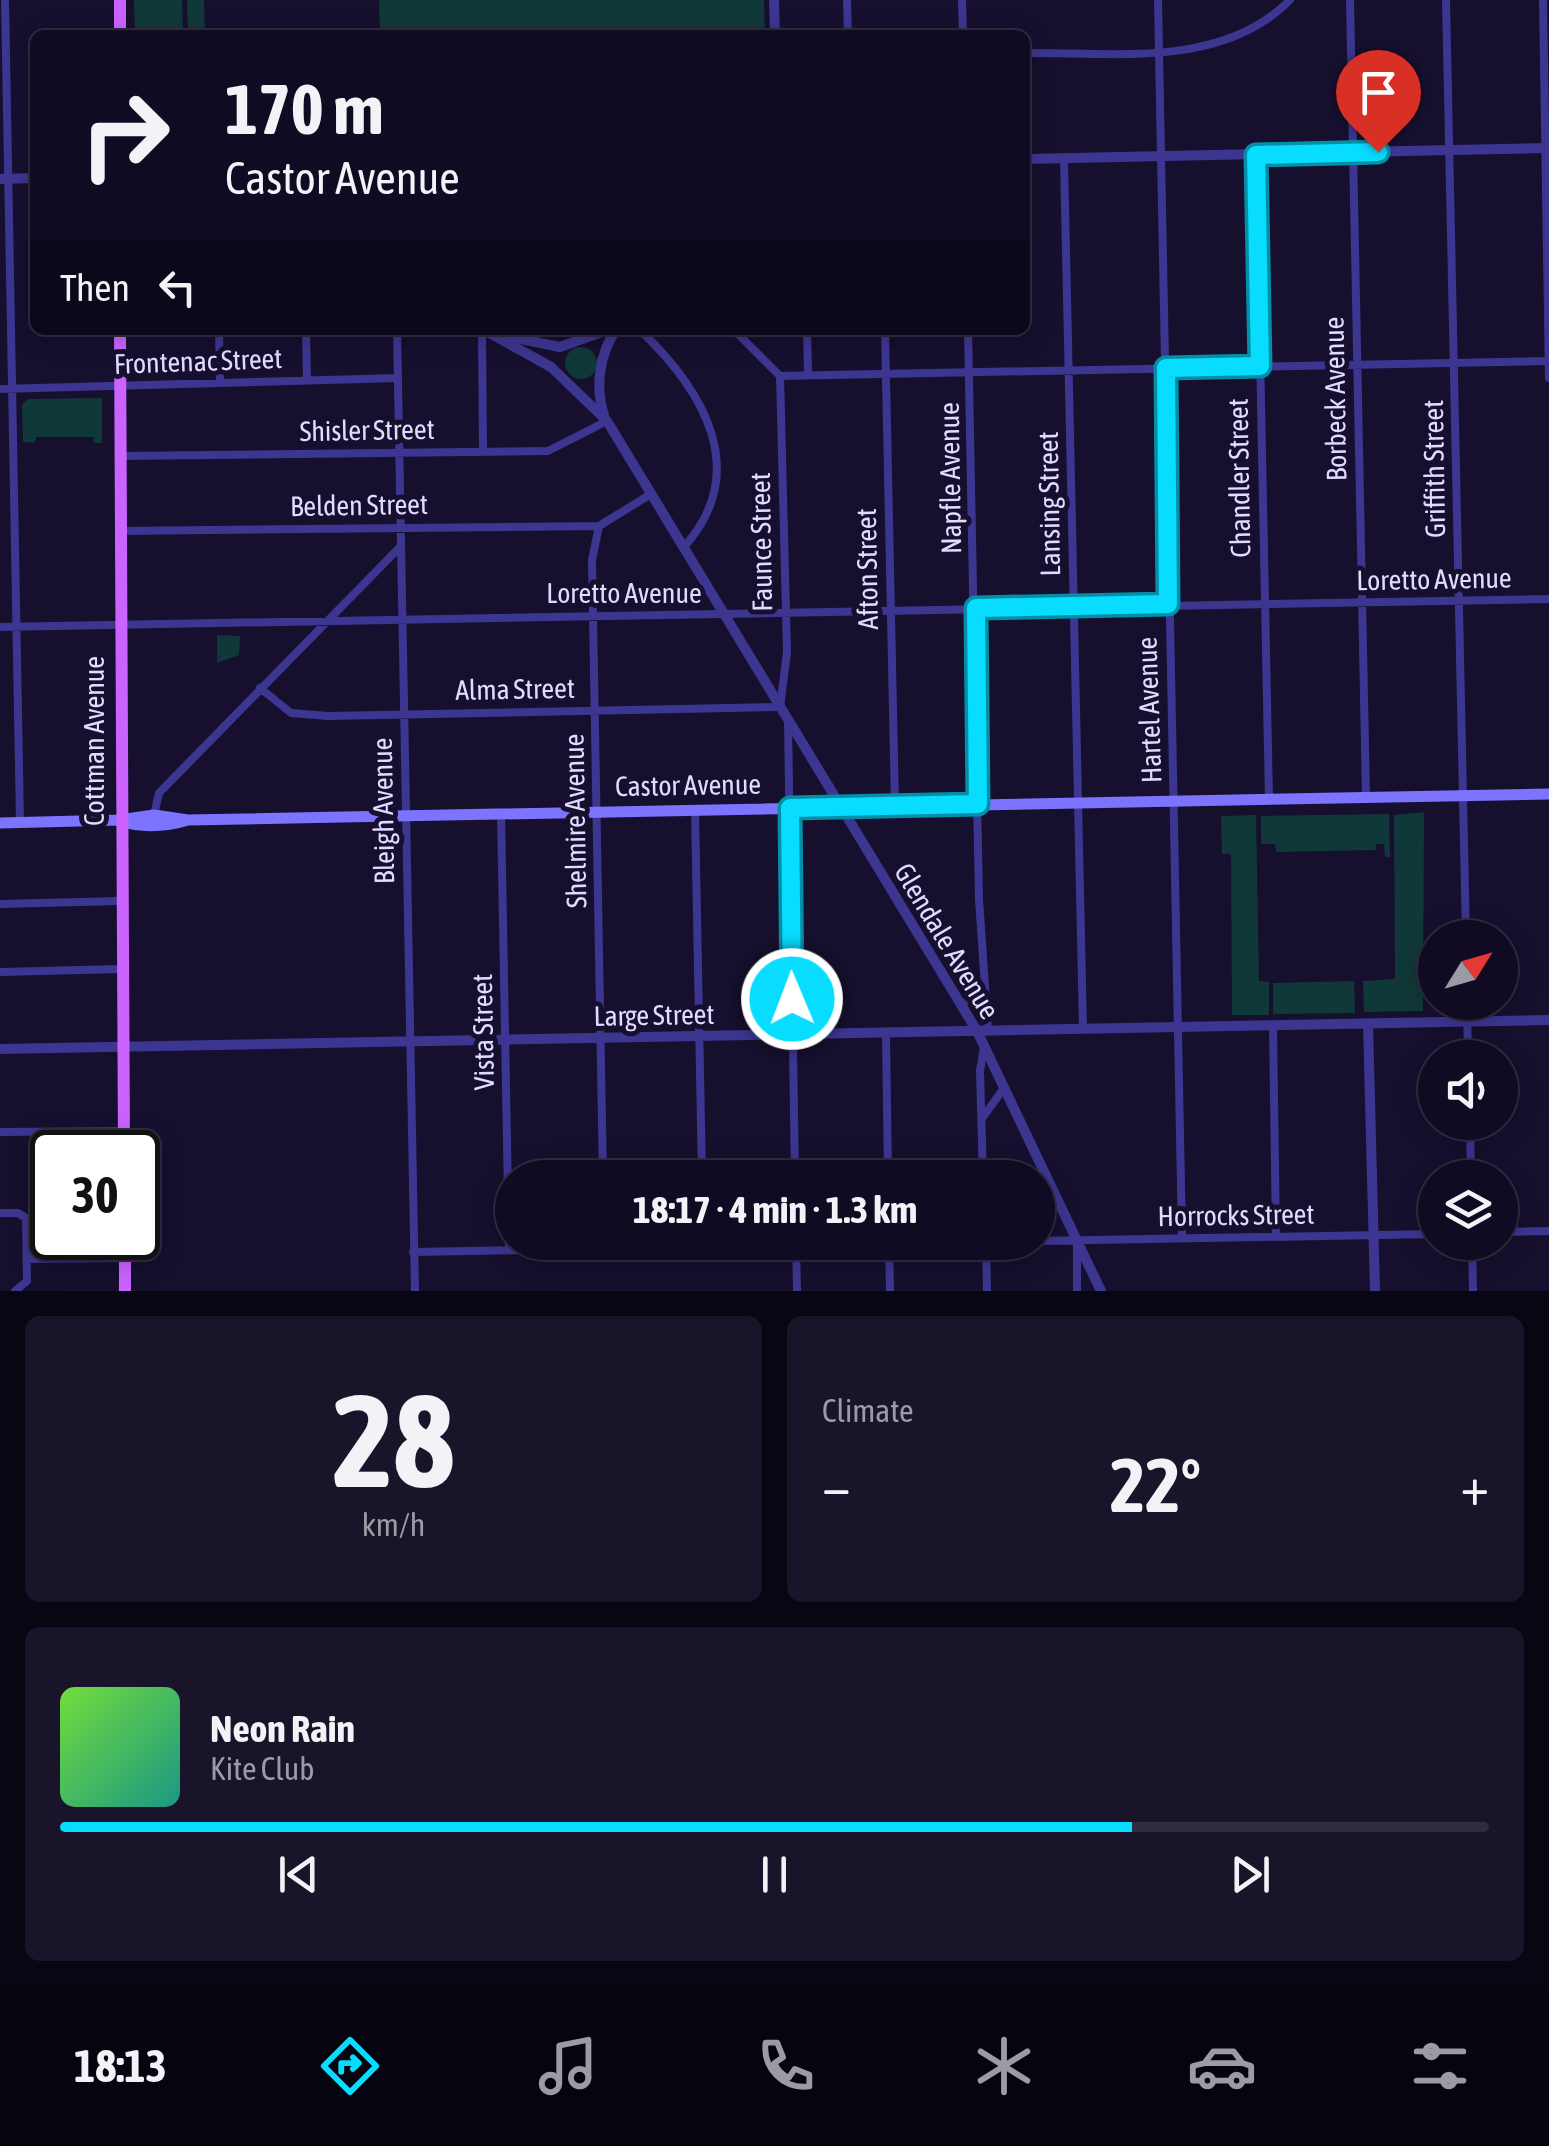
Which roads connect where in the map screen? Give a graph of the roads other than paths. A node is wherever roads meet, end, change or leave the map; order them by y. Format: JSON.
{"nodes":[{"id":1,"x":5,"y":0,"type":"edge"},
{"id":2,"x":120,"y":0,"type":"edge"},
{"id":3,"x":774,"y":0,"type":"edge"},
{"id":4,"x":847,"y":0,"type":"edge"},
{"id":5,"x":962,"y":0,"type":"edge"},
{"id":6,"x":1158,"y":0,"type":"edge"},
{"id":7,"x":1290,"y":0,"type":"edge"},
{"id":8,"x":1350,"y":0,"type":"edge"},
{"id":9,"x":1446,"y":0,"type":"edge"},
{"id":10,"x":1543,"y":0,"type":"edge"},
{"id":11,"x":120,"y":30,"type":"edge"},
{"id":12,"x":775,"y":30,"type":"edge"},
{"id":13,"x":848,"y":30,"type":"edge"},
{"id":14,"x":962,"y":30,"type":"edge"},
{"id":15,"x":1546,"y":46,"type":"edge"},
{"id":16,"x":1158,"y":51,"type":"junction"},
{"id":17,"x":1030,"y":53,"type":"edge"},
{"id":18,"x":1547,"y":148,"type":"edge"},
{"id":19,"x":1451,"y":151,"type":"junction"},
{"id":20,"x":1352,"y":153,"type":"junction"},
{"id":21,"x":1256,"y":155,"type":"junction"},
{"id":22,"x":1161,"y":156,"type":"junction"},
{"id":23,"x":1030,"y":159,"type":"edge"},
{"id":24,"x":1064,"y":159,"type":"junction"},
{"id":25,"x":4,"y":178,"type":"edge"},
{"id":26,"x":30,"y":178,"type":"edge"},
{"id":27,"x":120,"y":335,"type":"edge"},
{"id":28,"x":219,"y":335,"type":"edge"},
{"id":29,"x":306,"y":335,"type":"edge"},
{"id":30,"x":398,"y":335,"type":"edge"},
{"id":31,"x":484,"y":335,"type":"edge"},
{"id":32,"x":492,"y":335,"type":"edge"},
{"id":33,"x":502,"y":335,"type":"edge"},
{"id":34,"x":595,"y":335,"type":"edge"},
{"id":35,"x":614,"y":335,"type":"edge"},
{"id":36,"x":645,"y":335,"type":"edge"},
{"id":37,"x":739,"y":335,"type":"edge"},
{"id":38,"x":807,"y":335,"type":"edge"},
{"id":39,"x":885,"y":335,"type":"edge"},
{"id":40,"x":968,"y":335,"type":"edge"},
{"id":41,"x":572,"y":345,"type":"junction"},
{"id":42,"x":1549,"y":361,"type":"edge"},
{"id":43,"x":1357,"y":364,"type":"junction"},
{"id":44,"x":1454,"y":364,"type":"junction"},
{"id":45,"x":1260,"y":366,"type":"junction"},
{"id":46,"x":601,"y":367,"type":"junction"},
{"id":47,"x":1166,"y":368,"type":"junction"},
{"id":48,"x":1070,"y":371,"type":"junction"},
{"id":49,"x":969,"y":372,"type":"junction"},
{"id":50,"x":808,"y":374,"type":"junction"},
{"id":51,"x":886,"y":374,"type":"junction"},
{"id":52,"x":780,"y":376,"type":"junction"},
{"id":53,"x":398,"y":378,"type":"junction"},
{"id":54,"x":1549,"y":378,"type":"edge"},
{"id":55,"x":566,"y":379,"type":"junction"},
{"id":56,"x":307,"y":380,"type":"junction"},
{"id":57,"x":220,"y":381,"type":"junction"},
{"id":58,"x":120,"y":385,"type":"junction"},
{"id":59,"x":0,"y":389,"type":"edge"},
{"id":60,"x":13,"y":389,"type":"junction"},
{"id":61,"x":607,"y":421,"type":"junction"},
{"id":62,"x":483,"y":451,"type":"junction"},
{"id":63,"x":400,"y":452,"type":"junction"},
{"id":64,"x":120,"y":456,"type":"junction"},
{"id":65,"x":651,"y":494,"type":"junction"},
{"id":66,"x":400,"y":526,"type":"junction"},
{"id":67,"x":599,"y":526,"type":"junction"},
{"id":68,"x":120,"y":531,"type":"junction"},
{"id":69,"x":400,"y":548,"type":"junction"},
{"id":70,"x":684,"y":548,"type":"junction"},
{"id":71,"x":1549,"y":599,"type":"edge"},
{"id":72,"x":1458,"y":602,"type":"junction"},
{"id":73,"x":1263,"y":603,"type":"junction"},
{"id":74,"x":1361,"y":603,"type":"junction"},
{"id":75,"x":1168,"y":604,"type":"junction"},
{"id":76,"x":976,"y":608,"type":"junction"},
{"id":77,"x":1072,"y":608,"type":"junction"},
{"id":78,"x":890,"y":610,"type":"junction"},
{"id":79,"x":785,"y":612,"type":"junction"},
{"id":80,"x":594,"y":615,"type":"junction"},
{"id":81,"x":722,"y":616,"type":"junction"},
{"id":82,"x":402,"y":618,"type":"junction"},
{"id":83,"x":329,"y":620,"type":"junction"},
{"id":84,"x":120,"y":624,"type":"junction"},
{"id":85,"x":0,"y":627,"type":"edge"},
{"id":86,"x":17,"y":627,"type":"junction"},
{"id":87,"x":260,"y":688,"type":"junction"},
{"id":88,"x":780,"y":707,"type":"junction"},
{"id":89,"x":596,"y":710,"type":"junction"},
{"id":90,"x":404,"y":714,"type":"junction"},
{"id":91,"x":788,"y":722,"type":"junction"},
{"id":92,"x":1549,"y":794,"type":"edge"},
{"id":93,"x":1463,"y":796,"type":"junction"},
{"id":94,"x":1366,"y":797,"type":"junction"},
{"id":95,"x":1269,"y":799,"type":"junction"},
{"id":96,"x":1174,"y":801,"type":"junction"},
{"id":97,"x":1078,"y":803,"type":"junction"},
{"id":98,"x":978,"y":804,"type":"junction"},
{"id":99,"x":894,"y":806,"type":"junction"},
{"id":100,"x":790,"y":808,"type":"junction"},
{"id":101,"x":840,"y":808,"type":"junction"},
{"id":102,"x":695,"y":810,"type":"junction"},
{"id":103,"x":597,"y":812,"type":"junction"},
{"id":104,"x":501,"y":814,"type":"junction"},
{"id":105,"x":154,"y":815,"type":"junction"},
{"id":106,"x":406,"y":815,"type":"junction"},
{"id":107,"x":119,"y":820,"type":"junction"},
{"id":108,"x":188,"y":820,"type":"junction"},
{"id":109,"x":20,"y":822,"type":"junction"},
{"id":110,"x":0,"y":823,"type":"edge"},
{"id":111,"x":120,"y":900,"type":"junction"},
{"id":112,"x":0,"y":904,"type":"edge"},
{"id":113,"x":1466,"y":920,"type":"edge"},
{"id":114,"x":120,"y":969,"type":"junction"},
{"id":115,"x":0,"y":972,"type":"edge"},
{"id":116,"x":984,"y":978,"type":"junction"},
{"id":117,"x":960,"y":1004,"type":"junction"},
{"id":118,"x":1549,"y":1020,"type":"edge"},
{"id":119,"x":1468,"y":1021,"type":"junction"},
{"id":120,"x":1368,"y":1024,"type":"junction"},
{"id":121,"x":1272,"y":1027,"type":"junction"},
{"id":122,"x":1178,"y":1028,"type":"junction"},
{"id":123,"x":1084,"y":1029,"type":"junction"},
{"id":124,"x":982,"y":1031,"type":"junction"},
{"id":125,"x":792,"y":1033,"type":"junction"},
{"id":126,"x":886,"y":1033,"type":"junction"},
{"id":127,"x":698,"y":1037,"type":"junction"},
{"id":128,"x":600,"y":1038,"type":"junction"},
{"id":129,"x":506,"y":1040,"type":"junction"},
{"id":130,"x":1468,"y":1040,"type":"edge"},
{"id":131,"x":410,"y":1042,"type":"junction"},
{"id":132,"x":122,"y":1046,"type":"junction"},
{"id":133,"x":984,"y":1046,"type":"junction"},
{"id":134,"x":0,"y":1049,"type":"edge"},
{"id":135,"x":1004,"y":1088,"type":"junction"},
{"id":136,"x":981,"y":1121,"type":"junction"},
{"id":137,"x":124,"y":1130,"type":"edge"},
{"id":138,"x":0,"y":1132,"type":"edge"},
{"id":139,"x":30,"y":1132,"type":"edge"},
{"id":140,"x":508,"y":1160,"type":"edge"},
{"id":141,"x":603,"y":1160,"type":"edge"},
{"id":142,"x":701,"y":1160,"type":"edge"},
{"id":143,"x":795,"y":1160,"type":"edge"},
{"id":144,"x":888,"y":1160,"type":"edge"},
{"id":145,"x":982,"y":1160,"type":"edge"},
{"id":146,"x":0,"y":1213,"type":"edge"},
{"id":147,"x":1549,"y":1231,"type":"edge"},
{"id":148,"x":1518,"y":1232,"type":"edge"},
{"id":149,"x":1418,"y":1234,"type":"edge"},
{"id":150,"x":1374,"y":1235,"type":"junction"},
{"id":151,"x":1276,"y":1237,"type":"junction"},
{"id":152,"x":1182,"y":1238,"type":"junction"},
{"id":153,"x":1076,"y":1240,"type":"junction"},
{"id":154,"x":1055,"y":1241,"type":"edge"},
{"id":155,"x":495,"y":1250,"type":"edge"},
{"id":156,"x":414,"y":1252,"type":"junction"},
{"id":157,"x":28,"y":1259,"type":"joint"},
{"id":158,"x":124,"y":1260,"type":"edge"},
{"id":159,"x":796,"y":1260,"type":"edge"},
{"id":160,"x":889,"y":1260,"type":"edge"},
{"id":161,"x":986,"y":1260,"type":"edge"},
{"id":162,"x":1473,"y":1260,"type":"edge"},
{"id":163,"x":14,"y":1291,"type":"edge"},
{"id":164,"x":125,"y":1291,"type":"edge"},
{"id":165,"x":415,"y":1291,"type":"edge"},
{"id":166,"x":797,"y":1291,"type":"edge"},
{"id":167,"x":890,"y":1291,"type":"edge"},
{"id":168,"x":987,"y":1291,"type":"edge"},
{"id":169,"x":1077,"y":1291,"type":"edge"},
{"id":170,"x":1102,"y":1291,"type":"edge"},
{"id":171,"x":1374,"y":1291,"type":"edge"},
{"id":172,"x":1474,"y":1291,"type":"edge"}],
"edges":[{"from":1,"to":25,"type":"street"},
{"from":2,"to":11,"type":"main road"},
{"from":3,"to":12,"type":"street"},
{"from":4,"to":13,"type":"street"},
{"from":5,"to":14,"type":"street"},
{"from":6,"to":16,"type":"street","name":"Hartel Avenue"},
{"from":7,"to":16,"type":"street"},
{"from":8,"to":20,"type":"street","name":"Borbeck Avenue"},
{"from":9,"to":19,"type":"street","name":"Griffith Street"},
{"from":10,"to":15,"type":"street"},
{"from":15,"to":18,"type":"street"},
{"from":16,"to":17,"type":"street"},
{"from":16,"to":22,"type":"street","name":"Hartel Avenue"},
{"from":18,"to":19,"type":"street"},
{"from":18,"to":42,"type":"street"},
{"from":19,"to":20,"type":"street"},
{"from":19,"to":44,"type":"street","name":"Griffith Street"},
{"from":20,"to":21,"type":"street"},
{"from":20,"to":43,"type":"street","name":"Borbeck Avenue"},
{"from":21,"to":22,"type":"street"},
{"from":21,"to":45,"type":"street","name":"Chandler Street"},
{"from":22,"to":24,"type":"street"},
{"from":22,"to":47,"type":"street","name":"Hartel Avenue"},
{"from":23,"to":24,"type":"street"},
{"from":24,"to":48,"type":"street","name":"Lansing Street"},
{"from":25,"to":26,"type":"street"},
{"from":25,"to":60,"type":"street"},
{"from":27,"to":58,"type":"main road","name":"Cottman Avenue"},
{"from":28,"to":57,"type":"street"},
{"from":29,"to":56,"type":"street"},
{"from":30,"to":53,"type":"street","name":"Bleigh Avenue"},
{"from":31,"to":62,"type":"street"},
{"from":32,"to":55,"type":"street","name":"Glendale Avenue"},
{"from":33,"to":41,"type":"street"},
{"from":34,"to":41,"type":"street"},
{"from":35,"to":46,"type":"street"},
{"from":36,"to":70,"type":"street"},
{"from":37,"to":52,"type":"street"},
{"from":38,"to":50,"type":"street"},
{"from":39,"to":51,"type":"street","name":"Afton Street"},
{"from":40,"to":49,"type":"street","name":"Napfle Avenue"},
{"from":41,"to":46,"type":"street"},
{"from":41,"to":55,"type":"street"},
{"from":42,"to":44,"type":"street"},
{"from":42,"to":54,"type":"street"},
{"from":43,"to":44,"type":"street"},
{"from":43,"to":45,"type":"street"},
{"from":43,"to":74,"type":"street","name":"Borbeck Avenue"},
{"from":44,"to":72,"type":"street","name":"Griffith Street"},
{"from":45,"to":47,"type":"street"},
{"from":45,"to":73,"type":"street","name":"Chandler Street"},
{"from":46,"to":55,"type":"street"},
{"from":46,"to":61,"type":"street","name":"Glendale Avenue"},
{"from":47,"to":48,"type":"street"},
{"from":47,"to":75,"type":"street","name":"Hartel Avenue"},
{"from":48,"to":49,"type":"street"},
{"from":48,"to":77,"type":"street","name":"Lansing Street"},
{"from":49,"to":51,"type":"street"},
{"from":49,"to":76,"type":"street","name":"Napfle Avenue"},
{"from":50,"to":51,"type":"street"},
{"from":50,"to":52,"type":"street"},
{"from":51,"to":78,"type":"street","name":"Afton Street"},
{"from":52,"to":79,"type":"street","name":"Faunce Street"},
{"from":53,"to":56,"type":"street","name":"Frontenac Street"},
{"from":53,"to":63,"type":"street","name":"Bleigh Avenue"},
{"from":55,"to":61,"type":"street","name":"Glendale Avenue"},
{"from":56,"to":57,"type":"street","name":"Frontenac Street"},
{"from":57,"to":58,"type":"street","name":"Frontenac Street"},
{"from":58,"to":60,"type":"street","name":"Frontenac Street"},
{"from":58,"to":64,"type":"main road","name":"Cottman Avenue"},
{"from":59,"to":60,"type":"street","name":"Frontenac Street"},
{"from":60,"to":86,"type":"street"},
{"from":61,"to":62,"type":"street","name":"Shisler Street"},
{"from":61,"to":65,"type":"street","name":"Glendale Avenue"},
{"from":62,"to":63,"type":"street","name":"Shisler Street"},
{"from":63,"to":64,"type":"street","name":"Shisler Street"},
{"from":63,"to":66,"type":"street","name":"Bleigh Avenue"},
{"from":64,"to":68,"type":"main road","name":"Cottman Avenue"},
{"from":65,"to":67,"type":"street"},
{"from":65,"to":70,"type":"street","name":"Glendale Avenue"},
{"from":66,"to":67,"type":"street","name":"Belden Street"},
{"from":66,"to":68,"type":"street","name":"Belden Street"},
{"from":66,"to":69,"type":"street","name":"Bleigh Avenue"},
{"from":67,"to":80,"type":"street","name":"Shelmire Avenue"},
{"from":68,"to":84,"type":"main road","name":"Cottman Avenue"},
{"from":69,"to":82,"type":"street","name":"Bleigh Avenue"},
{"from":69,"to":83,"type":"street"},
{"from":70,"to":81,"type":"street","name":"Glendale Avenue"},
{"from":71,"to":72,"type":"street","name":"Loretto Avenue"},
{"from":72,"to":74,"type":"street","name":"Loretto Avenue"},
{"from":72,"to":93,"type":"street","name":"Griffith Street"},
{"from":73,"to":74,"type":"street","name":"Loretto Avenue"},
{"from":73,"to":75,"type":"street","name":"Loretto Avenue"},
{"from":73,"to":95,"type":"street","name":"Chandler Street"},
{"from":74,"to":94,"type":"street","name":"Borbeck Avenue"},
{"from":75,"to":77,"type":"street","name":"Loretto Avenue"},
{"from":75,"to":96,"type":"street","name":"Hartel Avenue"},
{"from":76,"to":77,"type":"street","name":"Loretto Avenue"},
{"from":76,"to":78,"type":"street","name":"Loretto Avenue"},
{"from":76,"to":98,"type":"street","name":"Napfle Avenue"},
{"from":77,"to":97,"type":"street","name":"Lansing Street"},
{"from":78,"to":79,"type":"street","name":"Loretto Avenue"},
{"from":78,"to":99,"type":"street","name":"Afton Street"},
{"from":79,"to":81,"type":"street","name":"Loretto Avenue"},
{"from":79,"to":88,"type":"street","name":"Faunce Street"},
{"from":80,"to":81,"type":"street","name":"Loretto Avenue"},
{"from":80,"to":82,"type":"street","name":"Loretto Avenue"},
{"from":80,"to":89,"type":"street","name":"Shelmire Avenue"},
{"from":81,"to":88,"type":"street","name":"Glendale Avenue"},
{"from":82,"to":83,"type":"street","name":"Loretto Avenue"},
{"from":82,"to":90,"type":"street","name":"Bleigh Avenue"},
{"from":83,"to":84,"type":"street","name":"Loretto Avenue"},
{"from":83,"to":87,"type":"street"},
{"from":84,"to":86,"type":"street","name":"Loretto Avenue"},
{"from":84,"to":107,"type":"main road","name":"Cottman Avenue"},
{"from":85,"to":86,"type":"street","name":"Loretto Avenue"},
{"from":86,"to":109,"type":"street"},
{"from":87,"to":90,"type":"street","name":"Alma Street"},
{"from":87,"to":105,"type":"street"},
{"from":88,"to":89,"type":"street","name":"Alma Street"},
{"from":88,"to":91,"type":"street","name":"Glendale Avenue"},
{"from":89,"to":90,"type":"street","name":"Alma Street"},
{"from":89,"to":103,"type":"street","name":"Shelmire Avenue"},
{"from":90,"to":106,"type":"street","name":"Bleigh Avenue"},
{"from":91,"to":100,"type":"street"},
{"from":91,"to":101,"type":"street","name":"Glendale Avenue"},
{"from":92,"to":93,"type":"main road","name":"Castor Avenue"},
{"from":93,"to":94,"type":"main road","name":"Castor Avenue"},
{"from":93,"to":113,"type":"street","name":"Griffith Street"},
{"from":94,"to":95,"type":"main road","name":"Castor Avenue"},
{"from":95,"to":96,"type":"main road","name":"Castor Avenue"},
{"from":96,"to":97,"type":"main road","name":"Castor Avenue"},
{"from":96,"to":122,"type":"street","name":"Hartel Avenue"},
{"from":97,"to":98,"type":"main road","name":"Castor Avenue"},
{"from":97,"to":123,"type":"street","name":"Lansing Street"},
{"from":98,"to":99,"type":"main road","name":"Castor Avenue"},
{"from":98,"to":116,"type":"street","name":"Napfle Avenue"},
{"from":99,"to":101,"type":"main road","name":"Castor Avenue"},
{"from":100,"to":101,"type":"main road","name":"Castor Avenue"},
{"from":100,"to":102,"type":"main road","name":"Castor Avenue"},
{"from":100,"to":125,"type":"street"},
{"from":101,"to":117,"type":"street","name":"Glendale Avenue"},
{"from":102,"to":103,"type":"main road","name":"Castor Avenue"},
{"from":102,"to":127,"type":"street"},
{"from":103,"to":104,"type":"main road","name":"Castor Avenue"},
{"from":103,"to":128,"type":"street","name":"Shelmire Avenue"},
{"from":104,"to":106,"type":"main road","name":"Castor Avenue"},
{"from":104,"to":129,"type":"street","name":"Vista Street"},
{"from":105,"to":107,"type":"main road","name":"Castor Avenue"},
{"from":105,"to":108,"type":"main road","name":"Castor Avenue"},
{"from":106,"to":108,"type":"main road","name":"Castor Avenue"},
{"from":106,"to":131,"type":"street","name":"Bleigh Avenue"},
{"from":107,"to":108,"type":"main road","name":"Castor Avenue"},
{"from":107,"to":109,"type":"main road","name":"Castor Avenue"},
{"from":107,"to":111,"type":"main road","name":"Cottman Avenue"},
{"from":109,"to":110,"type":"main road","name":"Castor Avenue"},
{"from":111,"to":112,"type":"street"},
{"from":111,"to":114,"type":"main road","name":"Cottman Avenue"},
{"from":114,"to":115,"type":"street"},
{"from":114,"to":132,"type":"main road","name":"Cottman Avenue"},
{"from":116,"to":117,"type":"street"},
{"from":116,"to":124,"type":"street","name":"Napfle Avenue"},
{"from":117,"to":124,"type":"street","name":"Glendale Avenue"},
{"from":118,"to":119,"type":"street","name":"Large Street"},
{"from":119,"to":120,"type":"street","name":"Large Street"},
{"from":119,"to":130,"type":"street"},
{"from":120,"to":121,"type":"street","name":"Large Street"},
{"from":120,"to":150,"type":"street"},
{"from":121,"to":122,"type":"street","name":"Large Street"},
{"from":121,"to":151,"type":"street"},
{"from":122,"to":123,"type":"street","name":"Large Street"},
{"from":122,"to":152,"type":"street","name":"Hartel Avenue"},
{"from":123,"to":124,"type":"street","name":"Large Street"},
{"from":124,"to":126,"type":"street","name":"Large Street"},
{"from":124,"to":133,"type":"street","name":"Glendale Avenue"},
{"from":125,"to":126,"type":"street","name":"Large Street"},
{"from":125,"to":127,"type":"street","name":"Large Street"},
{"from":125,"to":143,"type":"street"},
{"from":126,"to":144,"type":"street"},
{"from":127,"to":128,"type":"street","name":"Large Street"},
{"from":127,"to":142,"type":"street"},
{"from":128,"to":129,"type":"street","name":"Large Street"},
{"from":128,"to":141,"type":"street","name":"Shelmire Avenue"},
{"from":129,"to":131,"type":"street","name":"Large Street"},
{"from":129,"to":140,"type":"street","name":"Vista Street"},
{"from":131,"to":132,"type":"street","name":"Large Street"},
{"from":131,"to":156,"type":"street","name":"Bleigh Avenue"},
{"from":132,"to":134,"type":"street","name":"Large Street"},
{"from":132,"to":137,"type":"main road","name":"Cottman Avenue"},
{"from":133,"to":135,"type":"street","name":"Glendale Avenue"},
{"from":133,"to":136,"type":"street"},
{"from":135,"to":136,"type":"street"},
{"from":135,"to":153,"type":"street","name":"Glendale Avenue"},
{"from":136,"to":145,"type":"street"},
{"from":138,"to":139,"type":"street"},
{"from":146,"to":157,"type":"street"},
{"from":147,"to":148,"type":"street"},
{"from":149,"to":150,"type":"street","name":"Horrocks Street"},
{"from":150,"to":151,"type":"street","name":"Horrocks Street"},
{"from":150,"to":171,"type":"street"},
{"from":151,"to":152,"type":"street","name":"Horrocks Street"},
{"from":152,"to":153,"type":"street","name":"Horrocks Street"},
{"from":153,"to":154,"type":"street","name":"Horrocks Street"},
{"from":153,"to":169,"type":"street"},
{"from":153,"to":170,"type":"street","name":"Glendale Avenue"},
{"from":155,"to":156,"type":"street"},
{"from":156,"to":165,"type":"street","name":"Bleigh Avenue"},
{"from":157,"to":163,"type":"street"},
{"from":158,"to":164,"type":"main road"},
{"from":159,"to":166,"type":"street"},
{"from":160,"to":167,"type":"street"},
{"from":161,"to":168,"type":"street"},
{"from":162,"to":172,"type":"street"}]}
